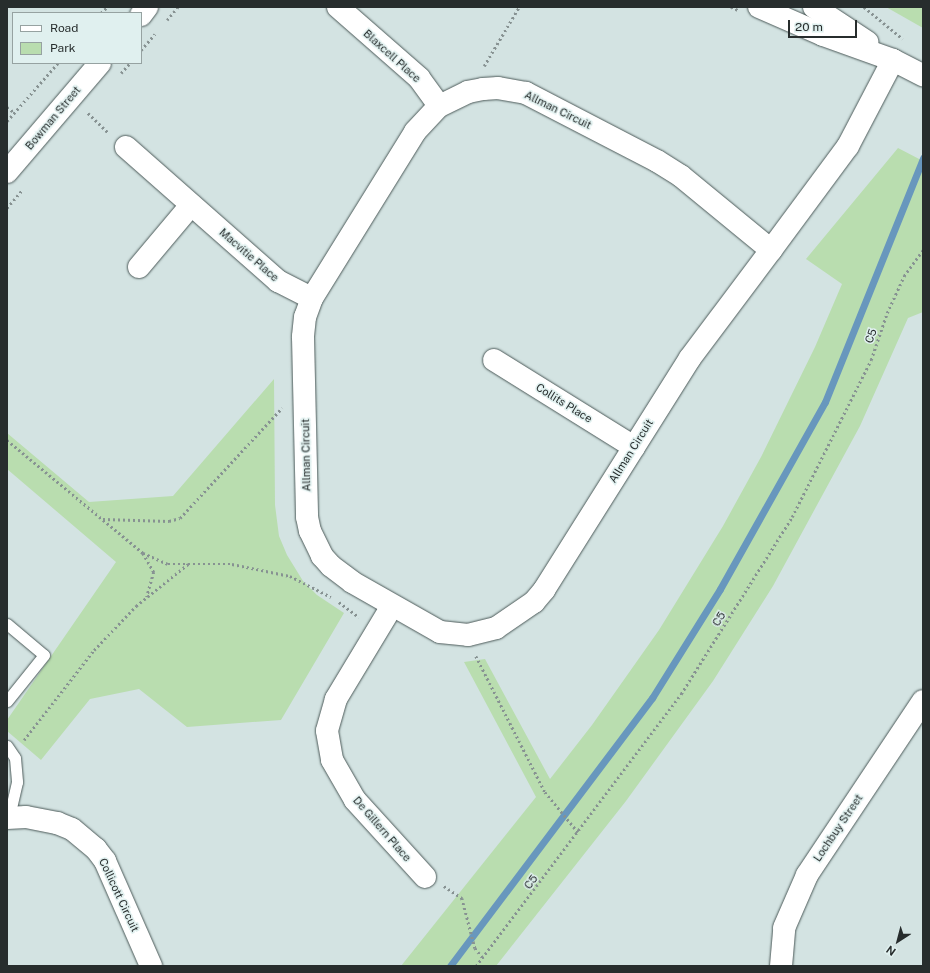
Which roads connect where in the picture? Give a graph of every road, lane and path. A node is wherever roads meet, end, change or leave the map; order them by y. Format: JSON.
{"nodes":[{"id":1,"x":519,"y":7,"type":"edge"},
{"id":2,"x":759,"y":7,"type":"edge"},
{"id":3,"x":814,"y":7,"type":"edge"},
{"id":4,"x":864,"y":7,"type":"edge"},
{"id":5,"x":340,"y":8,"type":"edge"},
{"id":6,"x":905,"y":40,"type":"dead end"},
{"id":7,"x":893,"y":60,"type":"junction"},
{"id":8,"x":57,"y":64,"type":"edge"},
{"id":9,"x":99,"y":64,"type":"edge"},
{"id":10,"x":923,"y":75,"type":"edge"},
{"id":11,"x":468,"y":92,"type":"junction"},
{"id":12,"x":439,"y":106,"type":"junction"},
{"id":13,"x":7,"y":107,"type":"edge"},
{"id":14,"x":14,"y":112,"type":"junction"},
{"id":15,"x":88,"y":113,"type":"dead end"},
{"id":16,"x":7,"y":121,"type":"edge"},
{"id":17,"x":126,"y":147,"type":"joint"},
{"id":18,"x":7,"y":172,"type":"edge"},
{"id":19,"x":191,"y":204,"type":"junction"},
{"id":20,"x":771,"y":250,"type":"junction"},
{"id":21,"x":923,"y":250,"type":"edge"},
{"id":22,"x":139,"y":266,"type":"dead end"},
{"id":23,"x":312,"y":298,"type":"junction"},
{"id":24,"x":494,"y":360,"type":"dead end"},
{"id":25,"x":304,"y":399,"type":"junction"},
{"id":26,"x":7,"y":440,"type":"edge"},
{"id":27,"x":634,"y":447,"type":"junction"},
{"id":28,"x":103,"y":519,"type":"junction"},
{"id":29,"x":143,"y":553,"type":"junction"},
{"id":30,"x":188,"y":564,"type":"junction"},
{"id":31,"x":147,"y":597,"type":"junction"},
{"id":32,"x":392,"y":606,"type":"junction"},
{"id":33,"x":7,"y":624,"type":"edge"},
{"id":34,"x":377,"y":630,"type":"junction"},
{"id":35,"x":470,"y":634,"type":"junction"},
{"id":36,"x":923,"y":700,"type":"edge"},
{"id":37,"x":7,"y":701,"type":"edge"},
{"id":38,"x":10,"y":750,"type":"edge"},
{"id":39,"x":8,"y":818,"type":"edge"},
{"id":40,"x":578,"y":832,"type":"junction"},
{"id":41,"x":425,"y":877,"type":"joint"},
{"id":42,"x":483,"y":958,"type":"junction"},
{"id":43,"x":151,"y":966,"type":"edge"},
{"id":44,"x":476,"y":966,"type":"edge"},
{"id":45,"x":781,"y":966,"type":"edge"}],
"edges":[{"from":1,"to":11,"type":"path"},
{"from":2,"to":7,"type":"street"},
{"from":3,"to":7,"type":"street"},
{"from":4,"to":6,"type":"path"},
{"from":5,"to":12,"type":"street","name":"Blaxcell Place"},
{"from":7,"to":10,"type":"street"},
{"from":7,"to":20,"type":"street","name":"Allman Circuit"},
{"from":8,"to":14,"type":"path"},
{"from":9,"to":18,"type":"street","name":"Bowman Street"},
{"from":11,"to":12,"type":"street","name":"Allman Circuit"},
{"from":11,"to":20,"type":"street","name":"Allman Circuit"},
{"from":12,"to":23,"type":"street","name":"Allman Circuit"},
{"from":13,"to":14,"type":"path"},
{"from":14,"to":16,"type":"path"},
{"from":15,"to":17,"type":"path"},
{"from":17,"to":19,"type":"street","name":"Macvitie Place"},
{"from":19,"to":22,"type":"street"},
{"from":19,"to":23,"type":"street","name":"Macvitie Place"},
{"from":20,"to":27,"type":"street","name":"Allman Circuit"},
{"from":21,"to":40,"type":"path","name":"C5"},
{"from":23,"to":25,"type":"street","name":"Allman Circuit"},
{"from":24,"to":27,"type":"street","name":"Collits Place"},
{"from":25,"to":28,"type":"path"},
{"from":25,"to":32,"type":"street","name":"Allman Circuit"},
{"from":26,"to":28,"type":"path"},
{"from":27,"to":35,"type":"street","name":"Allman Circuit"},
{"from":28,"to":29,"type":"path"},
{"from":29,"to":30,"type":"path"},
{"from":29,"to":31,"type":"path"},
{"from":30,"to":31,"type":"path"},
{"from":30,"to":34,"type":"path"},
{"from":31,"to":38,"type":"path"},
{"from":32,"to":34,"type":"street","name":"De Gillern Place"},
{"from":32,"to":35,"type":"street","name":"Allman Circuit"},
{"from":33,"to":37,"type":"lane"},
{"from":34,"to":41,"type":"street","name":"De Gillern Place"},
{"from":35,"to":40,"type":"path"},
{"from":36,"to":45,"type":"street","name":"Lochbuy Street"},
{"from":38,"to":39,"type":"lane"},
{"from":39,"to":43,"type":"street","name":"Collicott Circuit"},
{"from":40,"to":42,"type":"path","name":"C5"},
{"from":41,"to":42,"type":"path"},
{"from":42,"to":44,"type":"path","name":"C5"}]}
